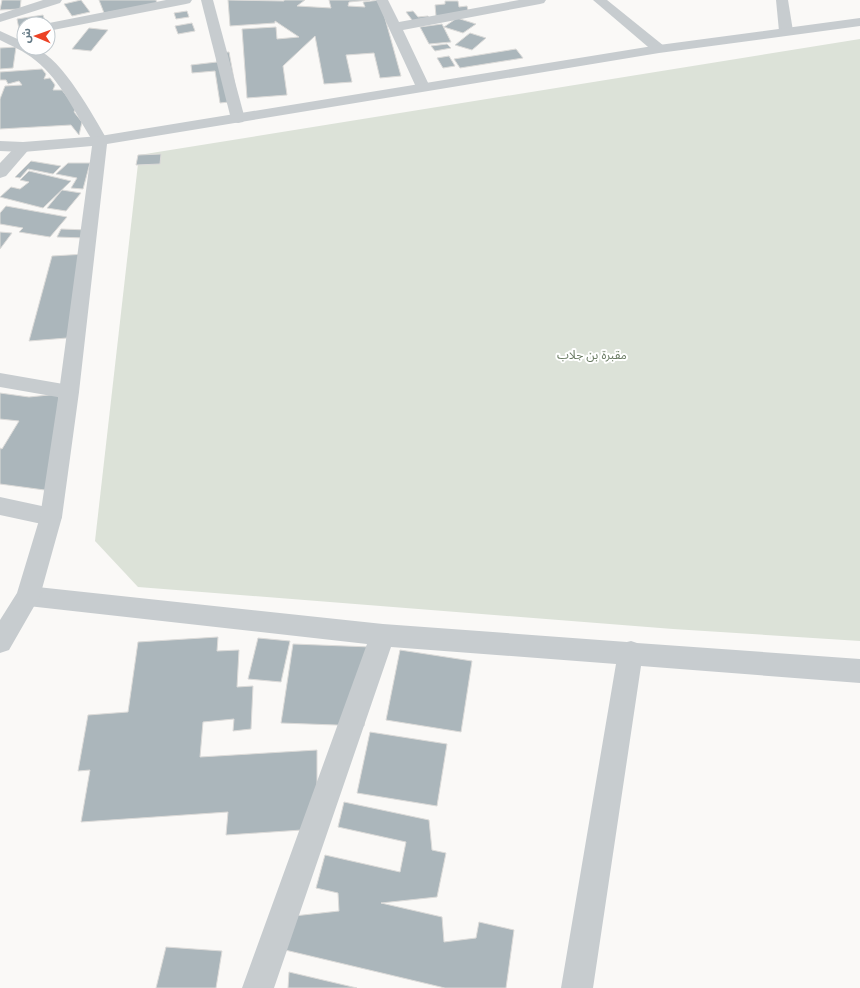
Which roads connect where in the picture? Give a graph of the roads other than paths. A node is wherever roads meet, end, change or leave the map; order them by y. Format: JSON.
{"nodes":[{"id":1,"x":56,"y":0,"type":"edge"},
{"id":2,"x":186,"y":0,"type":"edge"},
{"id":3,"x":207,"y":0,"type":"edge"},
{"id":4,"x":382,"y":0,"type":"edge"},
{"id":5,"x":540,"y":0,"type":"edge"},
{"id":6,"x":599,"y":0,"type":"edge"},
{"id":7,"x":782,"y":0,"type":"edge"},
{"id":8,"x":0,"y":18,"type":"edge"},
{"id":9,"x":860,"y":22,"type":"edge"},
{"id":10,"x":72,"y":23,"type":"junction"},
{"id":11,"x":56,"y":26,"type":"edge"},
{"id":12,"x":396,"y":27,"type":"junction"},
{"id":13,"x":786,"y":31,"type":"junction"},
{"id":14,"x":16,"y":32,"type":"edge"},
{"id":15,"x":1,"y":35,"type":"edge"},
{"id":16,"x":58,"y":37,"type":"dead end"},
{"id":17,"x":16,"y":43,"type":"edge"},
{"id":18,"x":659,"y":49,"type":"junction"},
{"id":19,"x":46,"y":56,"type":"edge"},
{"id":20,"x":423,"y":87,"type":"junction"},
{"id":21,"x":238,"y":119,"type":"junction"},
{"id":22,"x":100,"y":141,"type":"junction"},
{"id":23,"x":0,"y":146,"type":"edge"},
{"id":24,"x":23,"y":146,"type":"junction"},
{"id":25,"x":0,"y":173,"type":"edge"},
{"id":26,"x":0,"y":380,"type":"edge"},
{"id":27,"x":69,"y":392,"type":"junction"},
{"id":28,"x":0,"y":506,"type":"edge"},
{"id":29,"x":51,"y":517,"type":"junction"},
{"id":30,"x":28,"y":596,"type":"junction"},
{"id":31,"x":383,"y":635,"type":"junction"},
{"id":32,"x":0,"y":642,"type":"edge"},
{"id":33,"x":631,"y":652,"type":"junction"},
{"id":34,"x":860,"y":671,"type":"edge"},
{"id":35,"x":258,"y":988,"type":"edge"},
{"id":36,"x":577,"y":988,"type":"edge"}],
"edges":[{"from":1,"to":8,"type":"street"},
{"from":2,"to":10,"type":"street"},
{"from":3,"to":21,"type":"street"},
{"from":4,"to":12,"type":"street"},
{"from":5,"to":12,"type":"street"},
{"from":6,"to":18,"type":"street"},
{"from":7,"to":13,"type":"street"},
{"from":9,"to":13,"type":"street"},
{"from":10,"to":11,"type":"street"},
{"from":10,"to":16,"type":"street"},
{"from":12,"to":20,"type":"street"},
{"from":13,"to":18,"type":"street"},
{"from":14,"to":15,"type":"street"},
{"from":15,"to":17,"type":"street"},
{"from":18,"to":20,"type":"street"},
{"from":19,"to":22,"type":"street"},
{"from":20,"to":21,"type":"street"},
{"from":21,"to":22,"type":"street"},
{"from":22,"to":24,"type":"street"},
{"from":22,"to":27,"type":"street"},
{"from":23,"to":24,"type":"street"},
{"from":24,"to":25,"type":"street"},
{"from":26,"to":27,"type":"street"},
{"from":27,"to":29,"type":"street"},
{"from":28,"to":29,"type":"street"},
{"from":29,"to":30,"type":"street"},
{"from":30,"to":31,"type":"street"},
{"from":30,"to":32,"type":"street"},
{"from":31,"to":33,"type":"street"},
{"from":31,"to":35,"type":"street"},
{"from":33,"to":34,"type":"street"},
{"from":33,"to":36,"type":"street"}]}
